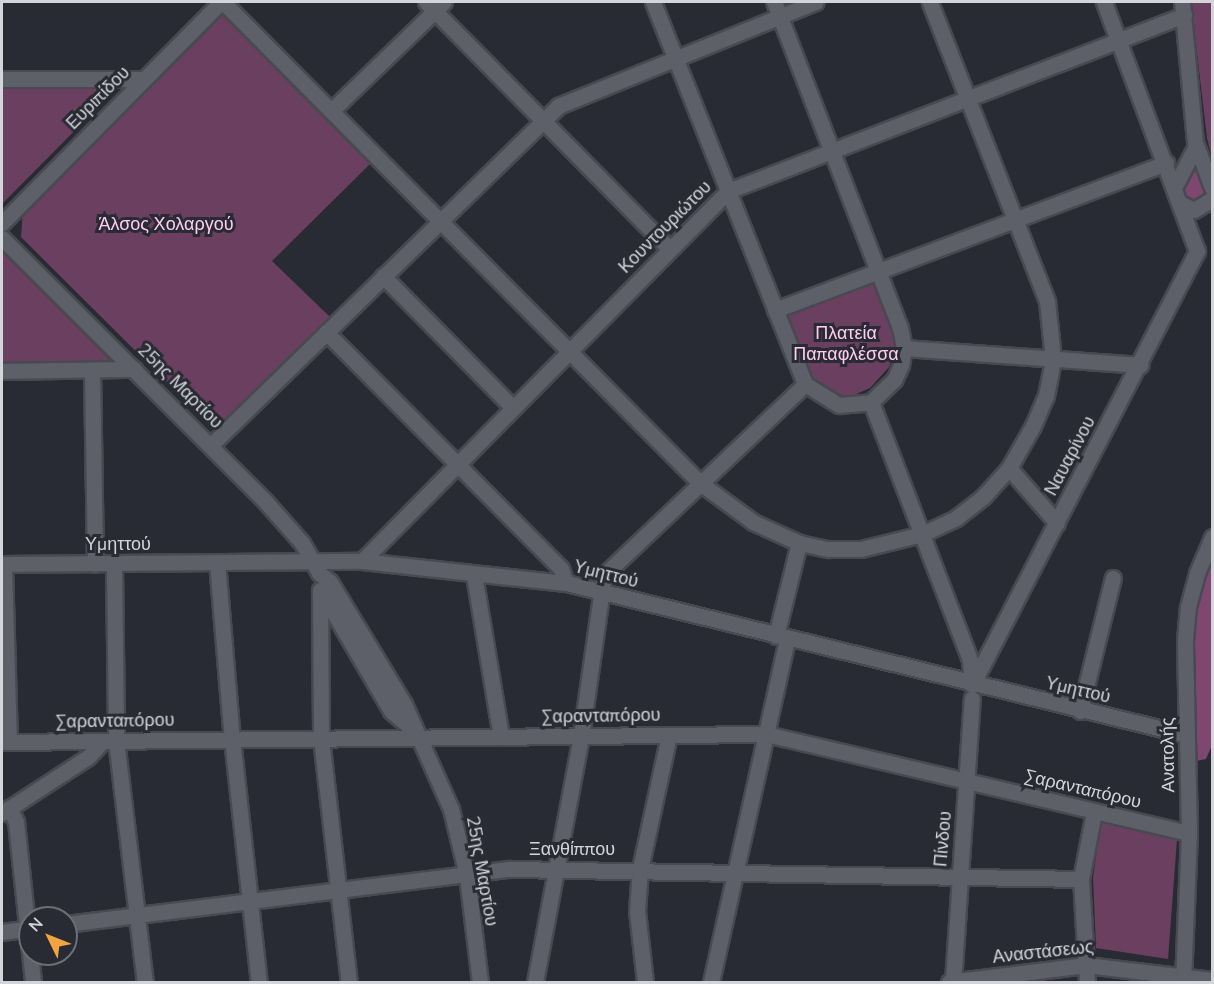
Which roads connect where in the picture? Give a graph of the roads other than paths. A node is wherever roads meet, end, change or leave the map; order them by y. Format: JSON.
{"nodes":[{"id":1,"x":222,"y":2,"type":"edge"},
{"id":2,"x":653,"y":2,"type":"edge"},
{"id":3,"x":816,"y":2,"type":"edge"},
{"id":4,"x":930,"y":2,"type":"edge"},
{"id":5,"x":1104,"y":2,"type":"edge"},
{"id":6,"x":435,"y":4,"type":"edge"},
{"id":7,"x":776,"y":8,"type":"edge"},
{"id":8,"x":1183,"y":8,"type":"edge"},
{"id":9,"x":1120,"y":39,"type":"junction"},
{"id":10,"x":675,"y":56,"type":"junction"},
{"id":11,"x":2,"y":79,"type":"edge"},
{"id":12,"x":144,"y":79,"type":"junction"},
{"id":13,"x":967,"y":97,"type":"junction"},
{"id":14,"x":332,"y":111,"type":"junction"},
{"id":15,"x":542,"y":121,"type":"junction"},
{"id":16,"x":1196,"y":147,"type":"junction"},
{"id":17,"x":832,"y":149,"type":"junction"},
{"id":18,"x":1171,"y":174,"type":"junction"},
{"id":19,"x":1212,"y":188,"type":"edge"},
{"id":20,"x":728,"y":191,"type":"junction"},
{"id":21,"x":1212,"y":199,"type":"edge"},
{"id":22,"x":1182,"y":204,"type":"junction"},
{"id":23,"x":1212,"y":210,"type":"edge"},
{"id":24,"x":440,"y":220,"type":"junction"},
{"id":25,"x":1016,"y":220,"type":"junction"},
{"id":26,"x":2,"y":223,"type":"edge"},
{"id":27,"x":1190,"y":227,"type":"junction"},
{"id":28,"x":2,"y":238,"type":"edge"},
{"id":29,"x":670,"y":249,"type":"junction"},
{"id":30,"x":877,"y":272,"type":"junction"},
{"id":31,"x":383,"y":276,"type":"junction"},
{"id":32,"x":775,"y":310,"type":"junction"},
{"id":33,"x":326,"y":332,"type":"junction"},
{"id":34,"x":904,"y":348,"type":"junction"},
{"id":35,"x":570,"y":352,"type":"junction"},
{"id":36,"x":1053,"y":359,"type":"junction"},
{"id":37,"x":1140,"y":365,"type":"junction"},
{"id":38,"x":134,"y":369,"type":"junction"},
{"id":39,"x":92,"y":370,"type":"junction"},
{"id":40,"x":2,"y":371,"type":"edge"},
{"id":41,"x":805,"y":384,"type":"junction"},
{"id":42,"x":871,"y":402,"type":"junction"},
{"id":43,"x":513,"y":408,"type":"junction"},
{"id":44,"x":211,"y":445,"type":"junction"},
{"id":45,"x":458,"y":464,"type":"junction"},
{"id":46,"x":1009,"y":468,"type":"junction"},
{"id":47,"x":700,"y":483,"type":"junction"},
{"id":48,"x":1057,"y":523,"type":"junction"},
{"id":49,"x":922,"y":534,"type":"junction"},
{"id":50,"x":1212,"y":537,"type":"edge"},
{"id":51,"x":799,"y":543,"type":"junction"},
{"id":52,"x":362,"y":561,"type":"junction"},
{"id":53,"x":217,"y":562,"type":"junction"},
{"id":54,"x":3,"y":564,"type":"edge"},
{"id":55,"x":95,"y":564,"type":"junction"},
{"id":56,"x":114,"y":565,"type":"junction"},
{"id":57,"x":315,"y":567,"type":"junction"},
{"id":58,"x":474,"y":575,"type":"junction"},
{"id":59,"x":1113,"y":578,"type":"dead end"},
{"id":60,"x":566,"y":583,"type":"junction"},
{"id":61,"x":320,"y":590,"type":"junction"},
{"id":62,"x":599,"y":592,"type":"junction"},
{"id":63,"x":781,"y":637,"type":"junction"},
{"id":64,"x":972,"y":692,"type":"junction"},
{"id":65,"x":1080,"y":711,"type":"junction"},
{"id":66,"x":766,"y":734,"type":"junction"},
{"id":67,"x":669,"y":735,"type":"junction"},
{"id":68,"x":1187,"y":735,"type":"junction"},
{"id":69,"x":420,"y":736,"type":"junction"},
{"id":70,"x":581,"y":736,"type":"junction"},
{"id":71,"x":501,"y":737,"type":"junction"},
{"id":72,"x":321,"y":738,"type":"junction"},
{"id":73,"x":232,"y":739,"type":"junction"},
{"id":74,"x":110,"y":740,"type":"junction"},
{"id":75,"x":5,"y":742,"type":"edge"},
{"id":76,"x":967,"y":782,"type":"junction"},
{"id":77,"x":5,"y":811,"type":"edge"},
{"id":78,"x":1094,"y":812,"type":"junction"},
{"id":79,"x":1190,"y":833,"type":"junction"},
{"id":80,"x":558,"y":869,"type":"junction"},
{"id":81,"x":640,"y":869,"type":"junction"},
{"id":82,"x":737,"y":871,"type":"junction"},
{"id":83,"x":467,"y":875,"type":"junction"},
{"id":84,"x":960,"y":876,"type":"junction"},
{"id":85,"x":1081,"y":879,"type":"junction"},
{"id":86,"x":338,"y":891,"type":"junction"},
{"id":87,"x":249,"y":901,"type":"junction"},
{"id":88,"x":26,"y":906,"type":"edge"},
{"id":89,"x":138,"y":915,"type":"junction"},
{"id":90,"x":78,"y":922,"type":"edge"},
{"id":91,"x":18,"y":930,"type":"edge"},
{"id":92,"x":2,"y":932,"type":"edge"},
{"id":93,"x":1086,"y":965,"type":"junction"},
{"id":94,"x":32,"y":966,"type":"edge"},
{"id":95,"x":1184,"y":979,"type":"edge"},
{"id":96,"x":1212,"y":980,"type":"edge"},
{"id":97,"x":33,"y":982,"type":"edge"},
{"id":98,"x":145,"y":982,"type":"edge"},
{"id":99,"x":259,"y":982,"type":"edge"},
{"id":100,"x":349,"y":982,"type":"edge"},
{"id":101,"x":480,"y":982,"type":"edge"},
{"id":102,"x":535,"y":982,"type":"edge"},
{"id":103,"x":645,"y":982,"type":"edge"},
{"id":104,"x":711,"y":982,"type":"edge"},
{"id":105,"x":952,"y":982,"type":"edge"},
{"id":106,"x":1087,"y":982,"type":"edge"}],
"edges":[{"from":1,"to":12,"type":"street","name":"Ευριπίδου"},
{"from":1,"to":14,"type":"street"},
{"from":2,"to":10,"type":"street"},
{"from":3,"to":7,"type":"street"},
{"from":4,"to":13,"type":"street"},
{"from":5,"to":9,"type":"street"},
{"from":6,"to":14,"type":"street"},
{"from":6,"to":15,"type":"street"},
{"from":7,"to":10,"type":"street"},
{"from":7,"to":17,"type":"street"},
{"from":8,"to":9,"type":"street","name":"Κουντουριώτου"},
{"from":8,"to":16,"type":"street"},
{"from":9,"to":13,"type":"street","name":"Κουντουριώτου"},
{"from":9,"to":18,"type":"street"},
{"from":10,"to":15,"type":"street"},
{"from":10,"to":20,"type":"street"},
{"from":11,"to":12,"type":"street"},
{"from":12,"to":26,"type":"street","name":"Ευριπίδου"},
{"from":13,"to":17,"type":"street","name":"Κουντουριώτου"},
{"from":13,"to":25,"type":"street"},
{"from":14,"to":24,"type":"street"},
{"from":15,"to":24,"type":"street"},
{"from":15,"to":29,"type":"street"},
{"from":16,"to":18,"type":"street"},
{"from":16,"to":19,"type":"street"},
{"from":17,"to":20,"type":"street","name":"Κουντουριώτου"},
{"from":17,"to":30,"type":"street"},
{"from":18,"to":22,"type":"street"},
{"from":18,"to":25,"type":"street"},
{"from":20,"to":29,"type":"street","name":"Κουντουριώτου"},
{"from":20,"to":32,"type":"street"},
{"from":21,"to":22,"type":"street"},
{"from":22,"to":27,"type":"street"},
{"from":23,"to":27,"type":"street"},
{"from":24,"to":31,"type":"street"},
{"from":24,"to":35,"type":"street"},
{"from":25,"to":30,"type":"street"},
{"from":25,"to":36,"type":"street"},
{"from":27,"to":37,"type":"street","name":"Ναυαρίνου"},
{"from":28,"to":38,"type":"street","name":"25ης Μαρτίου"},
{"from":29,"to":35,"type":"street","name":"Κουντουριώτου"},
{"from":30,"to":32,"type":"street"},
{"from":30,"to":34,"type":"street"},
{"from":31,"to":33,"type":"street"},
{"from":31,"to":43,"type":"street"},
{"from":32,"to":41,"type":"street"},
{"from":33,"to":44,"type":"street"},
{"from":33,"to":45,"type":"street"},
{"from":34,"to":36,"type":"street"},
{"from":34,"to":42,"type":"street"},
{"from":35,"to":43,"type":"street","name":"Κουντουριώτου"},
{"from":35,"to":47,"type":"street"},
{"from":36,"to":37,"type":"street"},
{"from":36,"to":46,"type":"street"},
{"from":37,"to":48,"type":"street","name":"Ναυαρίνου"},
{"from":38,"to":39,"type":"street"},
{"from":38,"to":44,"type":"street","name":"25ης Μαρτίου"},
{"from":39,"to":40,"type":"street"},
{"from":39,"to":55,"type":"street"},
{"from":41,"to":42,"type":"street"},
{"from":41,"to":47,"type":"street"},
{"from":42,"to":49,"type":"street"},
{"from":43,"to":45,"type":"street","name":"Κουντουριώτου"},
{"from":44,"to":57,"type":"street","name":"25ης Μαρτίου"},
{"from":45,"to":52,"type":"street","name":"Κουντουριώτου"},
{"from":45,"to":60,"type":"street"},
{"from":46,"to":48,"type":"street"},
{"from":46,"to":49,"type":"street"},
{"from":47,"to":51,"type":"street"},
{"from":47,"to":62,"type":"street"},
{"from":48,"to":64,"type":"street","name":"Ναυαρίνου"},
{"from":49,"to":51,"type":"street"},
{"from":49,"to":64,"type":"street"},
{"from":50,"to":68,"type":"street","name":"Ανατολής"},
{"from":51,"to":63,"type":"street"},
{"from":52,"to":57,"type":"street","name":"Υμηττού"},
{"from":52,"to":58,"type":"street","name":"Υμηττού"},
{"from":53,"to":56,"type":"street","name":"Υμηττού"},
{"from":53,"to":57,"type":"street","name":"Υμηττού"},
{"from":53,"to":73,"type":"street"},
{"from":54,"to":55,"type":"street","name":"Υμηττού"},
{"from":54,"to":75,"type":"street"},
{"from":55,"to":56,"type":"street","name":"Υμηττού"},
{"from":56,"to":74,"type":"street"},
{"from":57,"to":61,"type":"street","name":"25ης Μαρτίου"},
{"from":57,"to":69,"type":"street","name":"25ης Μαρτίου"},
{"from":58,"to":60,"type":"street","name":"Υμηττού"},
{"from":58,"to":71,"type":"street"},
{"from":59,"to":65,"type":"street"},
{"from":60,"to":62,"type":"street","name":"Υμηττού"},
{"from":61,"to":69,"type":"street","name":"25ης Μαρτίου"},
{"from":61,"to":72,"type":"street"},
{"from":62,"to":63,"type":"street","name":"Υμηττού"},
{"from":62,"to":70,"type":"street"},
{"from":63,"to":64,"type":"street","name":"Υμηττού"},
{"from":63,"to":66,"type":"street"},
{"from":64,"to":65,"type":"street","name":"Υμηττού"},
{"from":64,"to":76,"type":"street","name":"Πίνδου"},
{"from":65,"to":68,"type":"street","name":"Υμηττού"},
{"from":66,"to":67,"type":"street","name":"Σαρανταπόρου"},
{"from":66,"to":76,"type":"street","name":"Σαρανταπόρου"},
{"from":66,"to":82,"type":"street"},
{"from":67,"to":70,"type":"street","name":"Σαρανταπόρου"},
{"from":67,"to":81,"type":"street"},
{"from":68,"to":79,"type":"street","name":"Ανατολής"},
{"from":69,"to":71,"type":"street","name":"Σαρανταπόρου"},
{"from":69,"to":72,"type":"street","name":"Σαρανταπόρου"},
{"from":69,"to":83,"type":"street","name":"25ης Μαρτίου"},
{"from":70,"to":71,"type":"street","name":"Σαρανταπόρου"},
{"from":70,"to":80,"type":"street"},
{"from":72,"to":73,"type":"street","name":"Σαρανταπόρου"},
{"from":72,"to":86,"type":"street"},
{"from":73,"to":74,"type":"street","name":"Σαρανταπόρου"},
{"from":73,"to":87,"type":"street"},
{"from":74,"to":75,"type":"street","name":"Σαρανταπόρου"},
{"from":74,"to":77,"type":"street"},
{"from":74,"to":89,"type":"street"},
{"from":76,"to":78,"type":"street","name":"Σαρανταπόρου"},
{"from":76,"to":84,"type":"street","name":"Πίνδου"},
{"from":77,"to":88,"type":"street"},
{"from":78,"to":79,"type":"street","name":"Σαρανταπόρου"},
{"from":78,"to":85,"type":"street"},
{"from":79,"to":95,"type":"street","name":"Ανατολής"},
{"from":80,"to":81,"type":"street","name":"Ξανθίππου"},
{"from":80,"to":83,"type":"street","name":"Ξανθίππου"},
{"from":80,"to":102,"type":"street"},
{"from":81,"to":82,"type":"street","name":"Ξανθίππου"},
{"from":81,"to":103,"type":"street"},
{"from":82,"to":84,"type":"street","name":"Ξανθίππου"},
{"from":82,"to":104,"type":"street"},
{"from":83,"to":86,"type":"street","name":"Ξανθίππου"},
{"from":83,"to":101,"type":"street","name":"25ης Μαρτίου"},
{"from":84,"to":85,"type":"street","name":"Ξανθίππου"},
{"from":84,"to":105,"type":"street","name":"Πίνδου"},
{"from":85,"to":93,"type":"street"},
{"from":86,"to":87,"type":"street","name":"Ξανθίππου"},
{"from":86,"to":100,"type":"street"},
{"from":87,"to":89,"type":"street","name":"Ξανθίππου"},
{"from":87,"to":99,"type":"street"},
{"from":89,"to":90,"type":"street","name":"Ξανθίππου"},
{"from":89,"to":98,"type":"street"},
{"from":91,"to":92,"type":"street"},
{"from":93,"to":95,"type":"street","name":"Αναστάσεως"},
{"from":93,"to":105,"type":"street","name":"Αναστάσεως"},
{"from":93,"to":106,"type":"street"},
{"from":94,"to":97,"type":"street"},
{"from":95,"to":96,"type":"street","name":"Αναστάσεως"}]}
